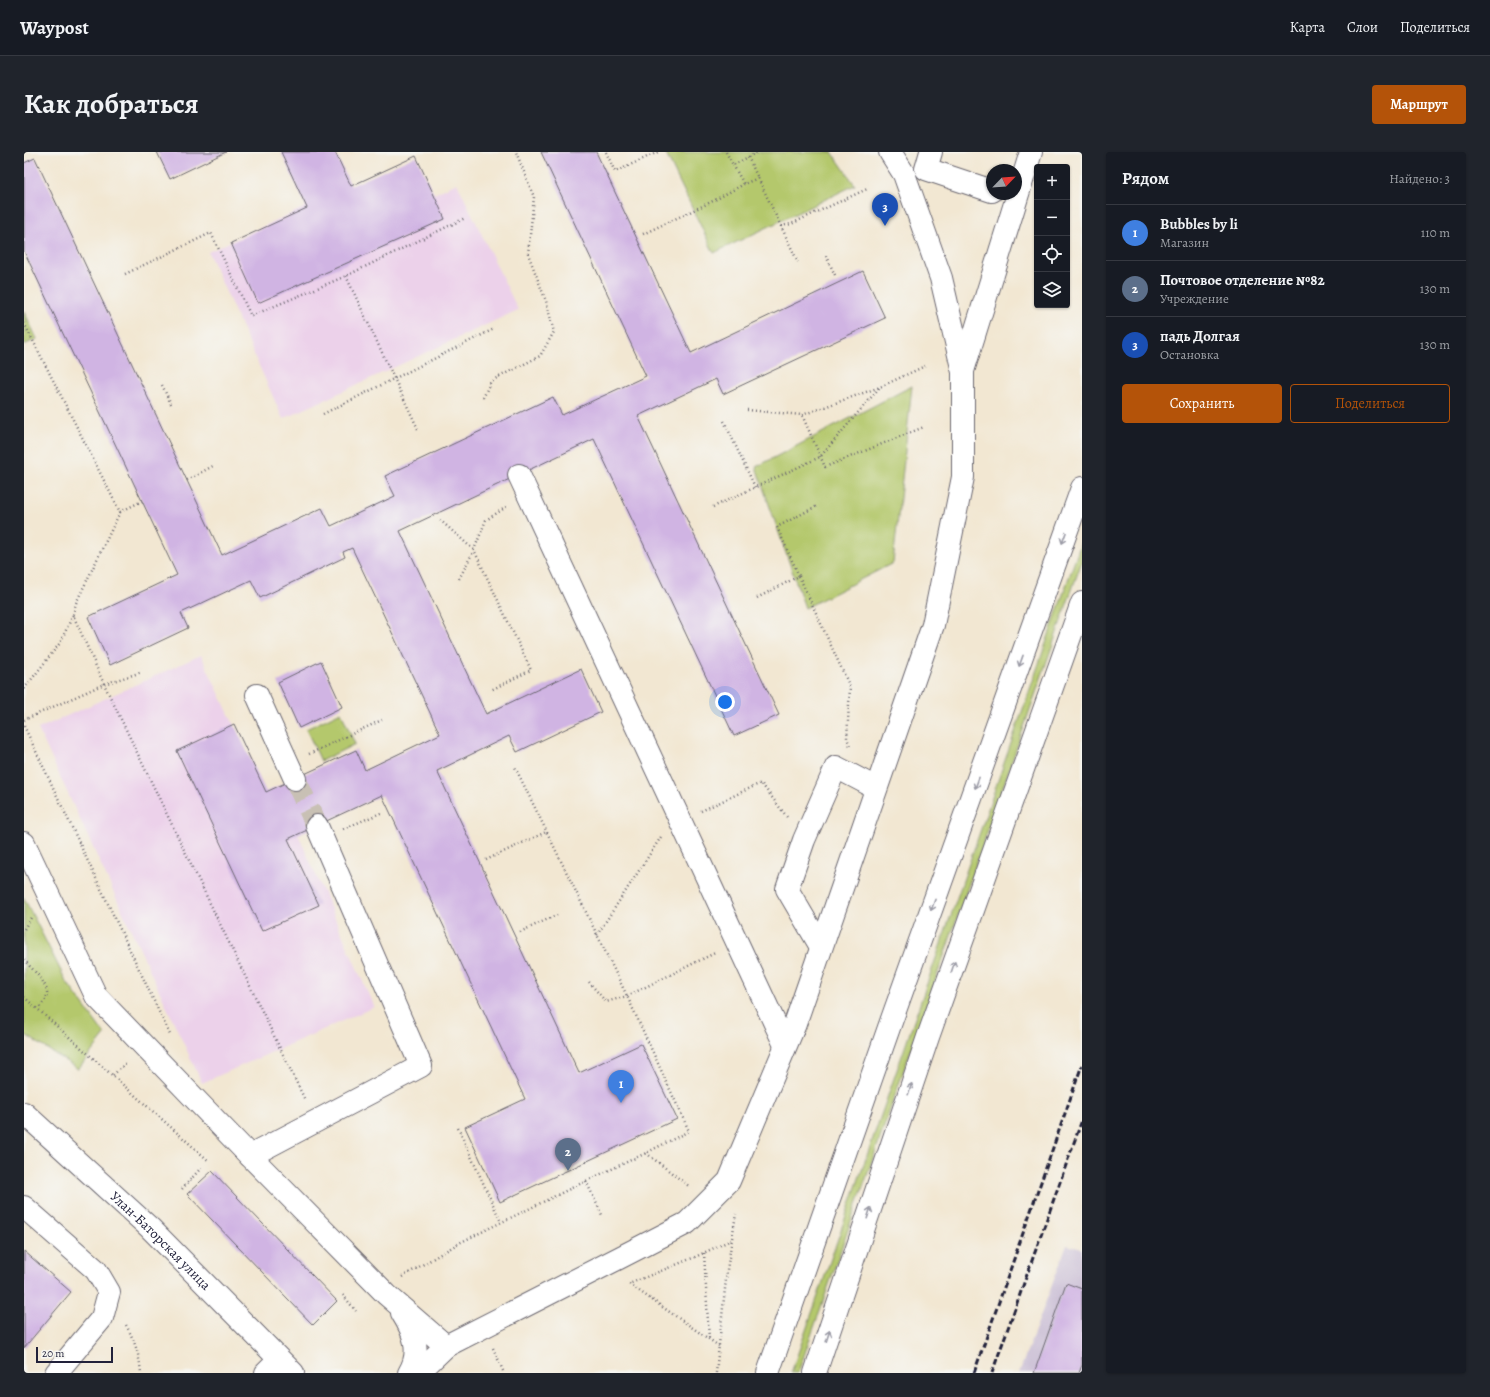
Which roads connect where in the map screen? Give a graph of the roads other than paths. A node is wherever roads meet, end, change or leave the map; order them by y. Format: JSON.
{"nodes":[{"id":1,"x":890,"y":152,"type":"edge"},
{"id":2,"x":931,"y":152,"type":"edge"},
{"id":3,"x":1031,"y":152,"type":"edge"},
{"id":4,"x":1022,"y":171,"type":"edge"},
{"id":5,"x":986,"y":189,"type":"edge"},
{"id":6,"x":1009,"y":200,"type":"edge"},
{"id":7,"x":963,"y":372,"type":"junction"},
{"id":8,"x":519,"y":475,"type":"dead end"},
{"id":9,"x":1082,"y":488,"type":"edge"},
{"id":10,"x":1082,"y":603,"type":"edge"},
{"id":11,"x":257,"y":695,"type":"dead end"},
{"id":12,"x":292,"y":771,"type":"tunnel mouth"},
{"id":13,"x":876,"y":788,"type":"junction"},
{"id":14,"x":320,"y":832,"type":"tunnel mouth"},
{"id":15,"x":24,"y":843,"type":"edge"},
{"id":16,"x":821,"y":947,"type":"junction"},
{"id":17,"x":785,"y":1045,"type":"junction"},
{"id":18,"x":24,"y":1113,"type":"edge"},
{"id":19,"x":250,"y":1156,"type":"junction"},
{"id":20,"x":24,"y":1207,"type":"edge"},
{"id":21,"x":397,"y":1305,"type":"junction"},
{"id":22,"x":446,"y":1346,"type":"junction"},
{"id":23,"x":280,"y":1369,"type":"edge"},
{"id":24,"x":56,"y":1373,"type":"edge"},
{"id":25,"x":416,"y":1373,"type":"edge"},
{"id":26,"x":768,"y":1373,"type":"edge"},
{"id":27,"x":815,"y":1373,"type":"edge"}],
"edges":[{"from":1,"to":7,"type":"street"},
{"from":2,"to":5,"type":"street"},
{"from":3,"to":4,"type":"street"},
{"from":6,"to":7,"type":"street"},
{"from":7,"to":13,"type":"street"},
{"from":8,"to":17,"type":"street"},
{"from":9,"to":26,"type":"street","one_way":true},
{"from":27,"to":10,"type":"street","one_way":true},
{"from":11,"to":12,"type":"street"},
{"from":13,"to":16,"type":"street"},
{"from":13,"to":16,"type":"street"},
{"from":14,"to":19,"type":"street"},
{"from":15,"to":19,"type":"street"},
{"from":16,"to":17,"type":"street"},
{"from":17,"to":22,"type":"street"},
{"from":18,"to":23,"type":"street","name":"Улан-Баторская улица"},
{"from":19,"to":21,"type":"street"},
{"from":20,"to":24,"type":"street"},
{"from":21,"to":22,"type":"street"},
{"from":21,"to":25,"type":"street"},
{"from":22,"to":25,"type":"street"}]}
